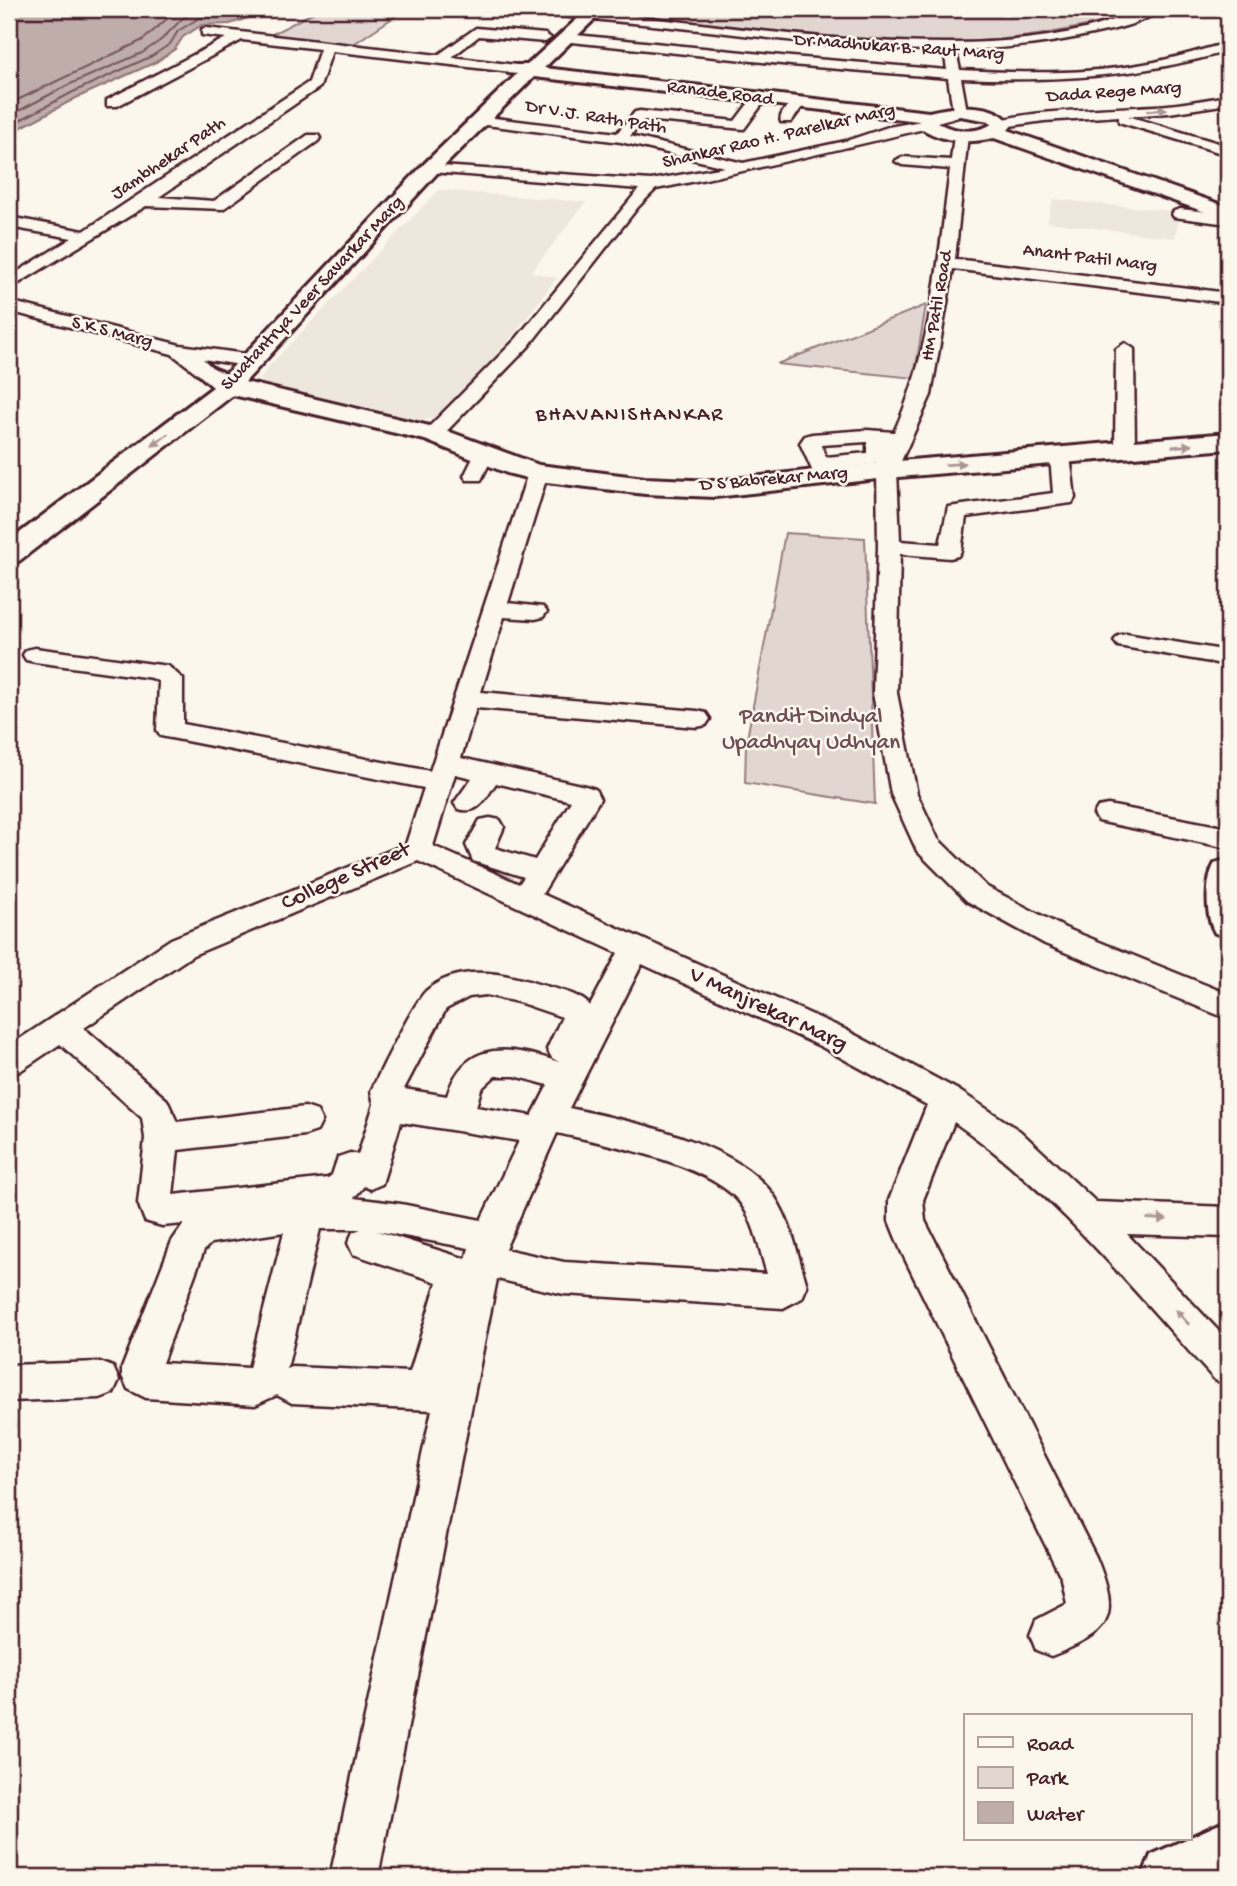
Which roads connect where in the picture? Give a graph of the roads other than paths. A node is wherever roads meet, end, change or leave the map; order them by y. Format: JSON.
{"nodes":[{"id":1,"x":523,"y":9,"type":"edge"},
{"id":2,"x":1154,"y":9,"type":"edge"},
{"id":3,"x":585,"y":11,"type":"edge"},
{"id":4,"x":206,"y":32,"type":"dead end"},
{"id":5,"x":240,"y":36,"type":"junction"},
{"id":6,"x":545,"y":38,"type":"junction"},
{"id":7,"x":566,"y":38,"type":"junction"},
{"id":8,"x":463,"y":41,"type":"junction"},
{"id":9,"x":486,"y":44,"type":"dead end"},
{"id":10,"x":327,"y":47,"type":"junction"},
{"id":11,"x":950,"y":47,"type":"junction"},
{"id":12,"x":1228,"y":47,"type":"edge"},
{"id":13,"x":440,"y":60,"type":"junction"},
{"id":14,"x":512,"y":68,"type":"junction"},
{"id":15,"x":533,"y":71,"type":"junction"},
{"id":16,"x":953,"y":75,"type":"junction"},
{"id":17,"x":1228,"y":100,"type":"edge"},
{"id":18,"x":111,"y":103,"type":"dead end"},
{"id":19,"x":756,"y":108,"type":"junction"},
{"id":20,"x":960,"y":111,"type":"junction"},
{"id":21,"x":1107,"y":114,"type":"junction"},
{"id":22,"x":478,"y":120,"type":"junction"},
{"id":23,"x":929,"y":123,"type":"junction"},
{"id":24,"x":998,"y":124,"type":"junction"},
{"id":25,"x":961,"y":135,"type":"junction"},
{"id":26,"x":313,"y":138,"type":"dead end"},
{"id":27,"x":621,"y":138,"type":"junction"},
{"id":28,"x":706,"y":141,"type":"dead end"},
{"id":29,"x":758,"y":149,"type":"dead end"},
{"id":30,"x":1228,"y":151,"type":"edge"},
{"id":31,"x":686,"y":152,"type":"junction"},
{"id":32,"x":779,"y":160,"type":"junction"},
{"id":33,"x":903,"y":160,"type":"dead end"},
{"id":34,"x":959,"y":161,"type":"junction"},
{"id":35,"x":748,"y":167,"type":"junction"},
{"id":36,"x":431,"y":168,"type":"junction"},
{"id":37,"x":651,"y":185,"type":"junction"},
{"id":38,"x":144,"y":201,"type":"junction"},
{"id":39,"x":1180,"y":214,"type":"dead end"},
{"id":40,"x":1228,"y":216,"type":"edge"},
{"id":41,"x":9,"y":222,"type":"edge"},
{"id":42,"x":86,"y":236,"type":"junction"},
{"id":43,"x":946,"y":263,"type":"junction"},
{"id":44,"x":9,"y":284,"type":"edge"},
{"id":45,"x":1228,"y":298,"type":"edge"},
{"id":46,"x":9,"y":306,"type":"edge"},
{"id":47,"x":1125,"y":349,"type":"dead end"},
{"id":48,"x":179,"y":350,"type":"junction"},
{"id":49,"x":228,"y":355,"type":"junction"},
{"id":50,"x":253,"y":361,"type":"junction"},
{"id":51,"x":219,"y":379,"type":"junction"},
{"id":52,"x":433,"y":434,"type":"junction"},
{"id":53,"x":901,"y":439,"type":"junction"},
{"id":54,"x":1228,"y":442,"type":"edge"},
{"id":55,"x":1125,"y":451,"type":"junction"},
{"id":56,"x":1060,"y":456,"type":"junction"},
{"id":57,"x":887,"y":470,"type":"junction"},
{"id":58,"x":822,"y":471,"type":"junction"},
{"id":59,"x":538,"y":473,"type":"junction"},
{"id":60,"x":9,"y":530,"type":"edge"},
{"id":61,"x":889,"y":547,"type":"junction"},
{"id":62,"x":9,"y":555,"type":"edge"},
{"id":63,"x":495,"y":609,"type":"junction"},
{"id":64,"x":535,"y":612,"type":"dead end"},
{"id":65,"x":1126,"y":641,"type":"dead end"},
{"id":66,"x":35,"y":655,"type":"dead end"},
{"id":67,"x":1228,"y":658,"type":"edge"},
{"id":68,"x":466,"y":699,"type":"junction"},
{"id":69,"x":698,"y":719,"type":"dead end"},
{"id":70,"x":443,"y":772,"type":"junction"},
{"id":71,"x":489,"y":773,"type":"junction"},
{"id":72,"x":468,"y":803,"type":"dead end"},
{"id":73,"x":1108,"y":814,"type":"dead end"},
{"id":74,"x":490,"y":827,"type":"dead end"},
{"id":75,"x":1228,"y":838,"type":"edge"},
{"id":76,"x":418,"y":850,"type":"junction"},
{"id":77,"x":541,"y":872,"type":"junction"},
{"id":78,"x":1228,"y":872,"type":"edge"},
{"id":79,"x":525,"y":898,"type":"junction"},
{"id":80,"x":1228,"y":923,"type":"edge"},
{"id":81,"x":635,"y":949,"type":"junction"},
{"id":82,"x":1228,"y":1007,"type":"edge"},
{"id":83,"x":61,"y":1027,"type":"junction"},
{"id":84,"x":9,"y":1062,"type":"edge"},
{"id":85,"x":565,"y":1065,"type":"junction"},
{"id":86,"x":946,"y":1099,"type":"junction"},
{"id":87,"x":305,"y":1121,"type":"dead end"},
{"id":88,"x":545,"y":1124,"type":"junction"},
{"id":89,"x":162,"y":1138,"type":"junction"},
{"id":90,"x":306,"y":1216,"type":"junction"},
{"id":91,"x":1088,"y":1217,"type":"junction"},
{"id":92,"x":1228,"y":1222,"type":"edge"},
{"id":93,"x":366,"y":1243,"type":"dead end"},
{"id":94,"x":478,"y":1262,"type":"junction"},
{"id":95,"x":1228,"y":1367,"type":"edge"},
{"id":96,"x":100,"y":1380,"type":"dead end"},
{"id":97,"x":9,"y":1383,"type":"edge"},
{"id":98,"x":292,"y":1385,"type":"dead end"},
{"id":99,"x":439,"y":1393,"type":"junction"},
{"id":100,"x":1051,"y":1635,"type":"dead end"},
{"id":101,"x":1228,"y":1850,"type":"edge"},
{"id":102,"x":354,"y":1877,"type":"edge"},
{"id":103,"x":1173,"y":1877,"type":"edge"}],
"edges":[{"from":1,"to":3,"type":"street"},
{"from":2,"to":11,"type":"street"},
{"from":3,"to":6,"type":"main road","name":"Swatantrya Veer Savarkar Marg"},
{"from":3,"to":7,"type":"main road","name":"Swatantrya Veer Savarkar Marg"},
{"from":3,"to":11,"type":"street"},
{"from":4,"to":5,"type":"street"},
{"from":5,"to":10,"type":"street"},
{"from":5,"to":18,"type":"street"},
{"from":6,"to":8,"type":"street"},
{"from":6,"to":14,"type":"main road","name":"Swatantrya Veer Savarkar Marg"},
{"from":7,"to":15,"type":"main road","name":"Swatantrya Veer Savarkar Marg"},
{"from":7,"to":16,"type":"street","name":"Dr Madhukar B. Raut Marg"},
{"from":8,"to":9,"type":"street"},
{"from":8,"to":13,"type":"street"},
{"from":10,"to":13,"type":"street"},
{"from":10,"to":38,"type":"street","name":"Jambhekar Path"},
{"from":11,"to":16,"type":"street"},
{"from":12,"to":16,"type":"street","name":"Dr Madhukar B. Raut Marg"},
{"from":13,"to":14,"type":"street"},
{"from":14,"to":15,"type":"main road","name":"Ranade Road"},
{"from":14,"to":49,"type":"main road","name":"Swatantrya Veer Savarkar Marg"},
{"from":15,"to":19,"type":"main road","name":"Ranade Road"},
{"from":15,"to":22,"type":"main road","name":"Swatantrya Veer Savarkar Marg"},
{"from":16,"to":20,"type":"street"},
{"from":21,"to":17,"type":"street","name":"Dada Rege Marg","one_way":true},
{"from":19,"to":23,"type":"main road","name":"Ranade Road"},
{"from":19,"to":27,"type":"street"},
{"from":20,"to":23,"type":"main road"},
{"from":20,"to":24,"type":"main road"},
{"from":21,"to":24,"type":"street","name":"Dada Rege Marg"},
{"from":21,"to":30,"type":"street"},
{"from":22,"to":27,"type":"street","name":"Dr V.J. Rath Path"},
{"from":22,"to":36,"type":"main road","name":"Swatantrya Veer Savarkar Marg"},
{"from":23,"to":25,"type":"main road","name":"Ranade Road"},
{"from":23,"to":32,"type":"street","name":"Shankar Rao H. Parelkar Marg"},
{"from":24,"to":25,"type":"main road","name":"Ranade Road"},
{"from":24,"to":40,"type":"main road"},
{"from":25,"to":34,"type":"street","name":"HM Patil Road"},
{"from":26,"to":38,"type":"street"},
{"from":27,"to":31,"type":"street","name":"Dr V.J. Rath Path"},
{"from":28,"to":31,"type":"street"},
{"from":29,"to":32,"type":"street"},
{"from":31,"to":35,"type":"street","name":"Dr V.J. Rath Path"},
{"from":32,"to":35,"type":"street","name":"Shankar Rao H. Parelkar Marg"},
{"from":33,"to":34,"type":"street"},
{"from":34,"to":43,"type":"street","name":"HM Patil Road"},
{"from":35,"to":37,"type":"street","name":"Shankar Rao H. Parelkar Marg"},
{"from":36,"to":37,"type":"street","name":"Shankar Rao H. Parelkar Marg"},
{"from":36,"to":50,"type":"main road","name":"Swatantrya Veer Savarkar Marg"},
{"from":37,"to":52,"type":"street"},
{"from":38,"to":42,"type":"street","name":"Jambhekar Path"},
{"from":39,"to":40,"type":"street"},
{"from":41,"to":42,"type":"street"},
{"from":42,"to":44,"type":"street","name":"Jambhekar Path"},
{"from":43,"to":45,"type":"street","name":"Anant Patil Marg"},
{"from":43,"to":53,"type":"street","name":"HM Patil Road"},
{"from":46,"to":48,"type":"street","name":"S K S Marg"},
{"from":47,"to":55,"type":"street"},
{"from":48,"to":49,"type":"street"},
{"from":48,"to":51,"type":"street","name":"S K S Marg"},
{"from":49,"to":50,"type":"street"},
{"from":49,"to":51,"type":"main road","name":"Swatantrya Veer Savarkar Marg"},
{"from":50,"to":51,"type":"main road","name":"Swatantrya Veer Savarkar Marg"},
{"from":51,"to":52,"type":"main road","name":"D S Babrekar Marg"},
{"from":51,"to":60,"type":"main road","name":"Swatantrya Veer Savarkar Marg"},
{"from":51,"to":62,"type":"main road","name":"Swatantrya Veer Savarkar Marg","one_way":true},
{"from":52,"to":59,"type":"main road","name":"D S Babrekar Marg"},
{"from":53,"to":57,"type":"street","name":"HM Patil Road"},
{"from":53,"to":58,"type":"street"},
{"from":55,"to":54,"type":"main road","name":"D S Babrekar Marg","one_way":true},
{"from":55,"to":56,"type":"main road","name":"D S Babrekar Marg"},
{"from":57,"to":56,"type":"main road","name":"D S Babrekar Marg","one_way":true},
{"from":56,"to":61,"type":"street"},
{"from":57,"to":58,"type":"main road","name":"D S Babrekar Marg"},
{"from":57,"to":61,"type":"street"},
{"from":58,"to":59,"type":"main road","name":"D S Babrekar Marg"},
{"from":59,"to":63,"type":"street","name":"College Street"},
{"from":61,"to":82,"type":"street"},
{"from":63,"to":64,"type":"street"},
{"from":63,"to":68,"type":"street","name":"College Street"},
{"from":65,"to":67,"type":"street"},
{"from":66,"to":70,"type":"street"},
{"from":68,"to":69,"type":"street"},
{"from":68,"to":70,"type":"street","name":"College Street"},
{"from":70,"to":71,"type":"street"},
{"from":70,"to":76,"type":"street","name":"College Street"},
{"from":71,"to":72,"type":"street"},
{"from":71,"to":77,"type":"street"},
{"from":73,"to":75,"type":"street"},
{"from":74,"to":77,"type":"street"},
{"from":76,"to":79,"type":"street","name":"V Manjrekar Marg"},
{"from":76,"to":83,"type":"street","name":"College Street"},
{"from":77,"to":79,"type":"street"},
{"from":78,"to":80,"type":"main road"},
{"from":79,"to":81,"type":"street","name":"V Manjrekar Marg"},
{"from":81,"to":85,"type":"street"},
{"from":81,"to":86,"type":"street","name":"V Manjrekar Marg"},
{"from":83,"to":84,"type":"street","name":"College Street"},
{"from":83,"to":89,"type":"street"},
{"from":85,"to":85,"type":"street"},
{"from":85,"to":88,"type":"street"},
{"from":86,"to":91,"type":"street","name":"V Manjrekar Marg"},
{"from":86,"to":100,"type":"street"},
{"from":87,"to":89,"type":"street"},
{"from":88,"to":89,"type":"street"},
{"from":88,"to":94,"type":"street"},
{"from":88,"to":94,"type":"street"},
{"from":90,"to":90,"type":"street"},
{"from":90,"to":94,"type":"street"},
{"from":91,"to":92,"type":"street","one_way":true},
{"from":95,"to":91,"type":"street","name":"V Manjrekar Marg","one_way":true},
{"from":93,"to":94,"type":"street"},
{"from":94,"to":99,"type":"street"},
{"from":96,"to":97,"type":"street"},
{"from":98,"to":99,"type":"street"},
{"from":99,"to":102,"type":"street"},
{"from":101,"to":103,"type":"main road"}]}
